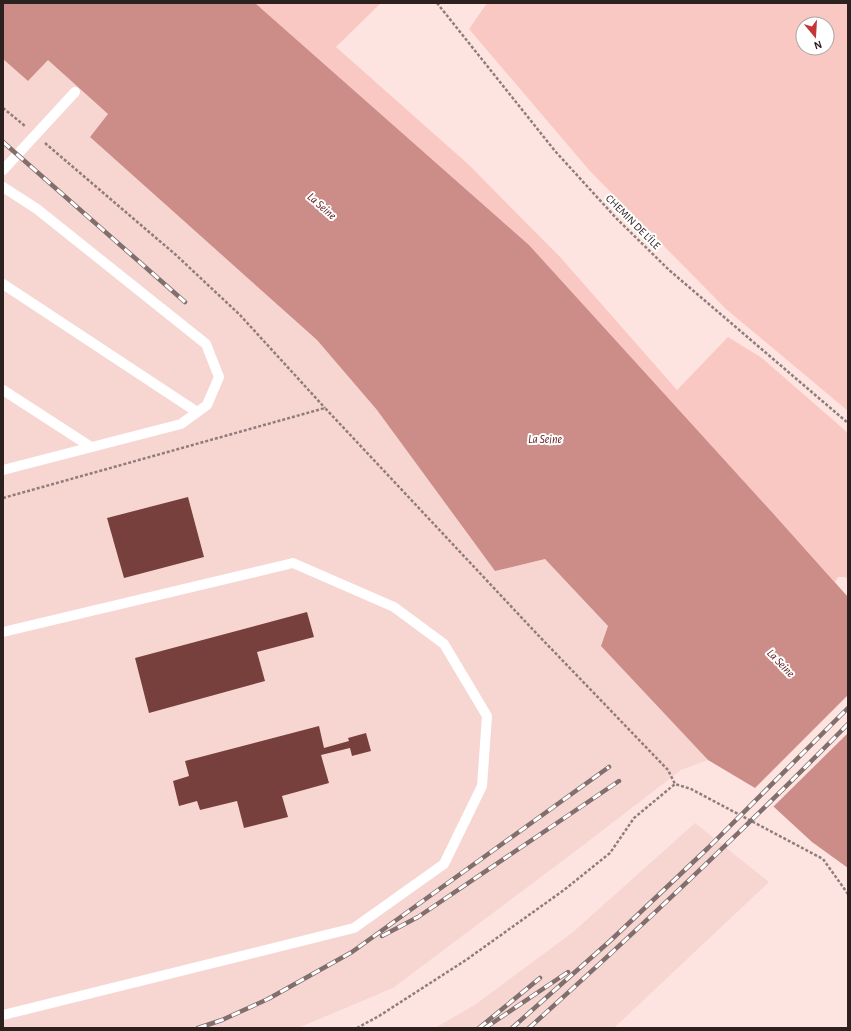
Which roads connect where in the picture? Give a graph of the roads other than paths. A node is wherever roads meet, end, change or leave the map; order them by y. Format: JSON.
{"nodes":[{"id":1,"x":76,"y":92,"type":"dead end"},
{"id":2,"x":3,"y":170,"type":"edge"},
{"id":3,"x":3,"y":187,"type":"edge"},
{"id":4,"x":3,"y":284,"type":"edge"},
{"id":5,"x":3,"y":390,"type":"edge"},
{"id":6,"x":197,"y":412,"type":"junction"},
{"id":7,"x":91,"y":447,"type":"junction"},
{"id":8,"x":3,"y":470,"type":"edge"},
{"id":9,"x":3,"y":632,"type":"edge"},
{"id":10,"x":3,"y":1015,"type":"edge"}],
"edges":[{"from":1,"to":2,"type":"lane"},
{"from":3,"to":6,"type":"lane"},
{"from":4,"to":6,"type":"lane"},
{"from":5,"to":7,"type":"lane"},
{"from":6,"to":7,"type":"lane"},
{"from":7,"to":8,"type":"lane"},
{"from":9,"to":10,"type":"lane"}]}
